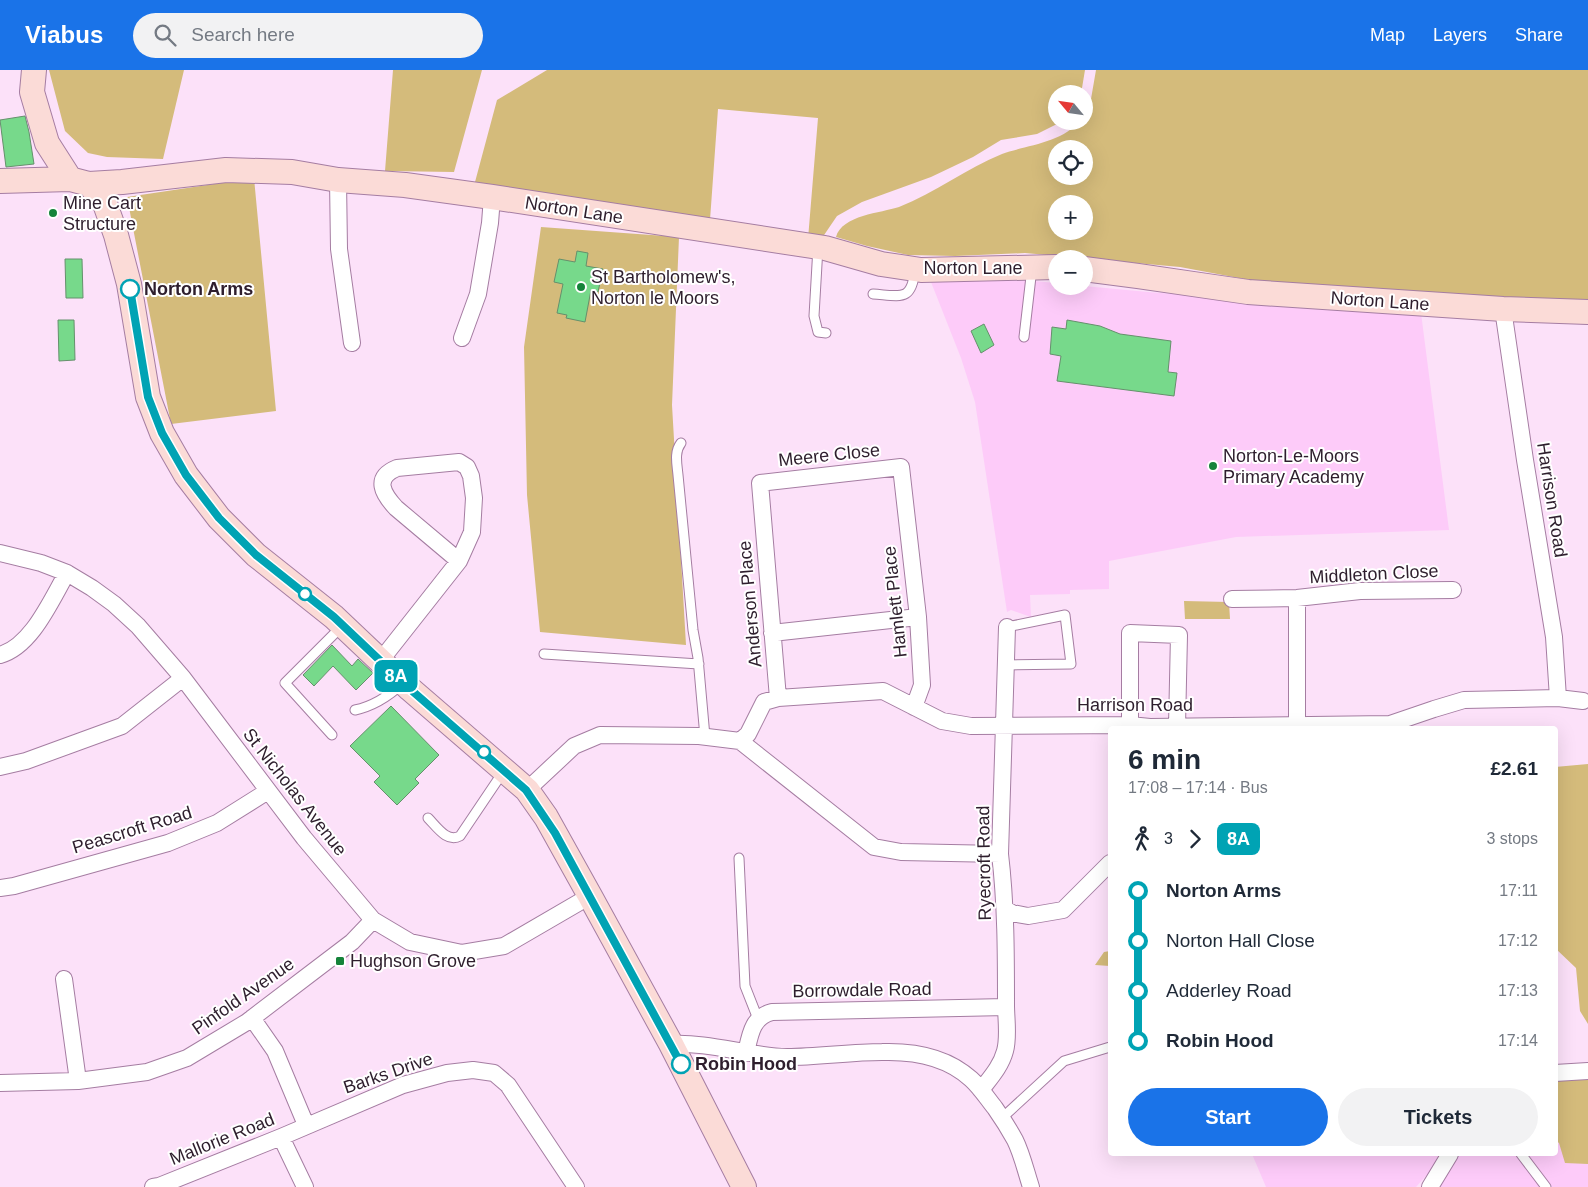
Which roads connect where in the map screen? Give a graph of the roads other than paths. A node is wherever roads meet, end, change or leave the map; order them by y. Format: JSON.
{"nodes":[{"id":1,"x":34,"y":70,"type":"edge"},
{"id":2,"x":338,"y":180,"type":"junction"},
{"id":3,"x":0,"y":181,"type":"edge"},
{"id":4,"x":80,"y":182,"type":"junction"},
{"id":5,"x":492,"y":197,"type":"junction"},
{"id":6,"x":818,"y":247,"type":"junction"},
{"id":7,"x":1048,"y":267,"type":"edge"},
{"id":8,"x":1032,"y":268,"type":"junction"},
{"id":9,"x":916,"y":269,"type":"junction"},
{"id":10,"x":1093,"y":270,"type":"edge"},
{"id":11,"x":873,"y":294,"type":"dead end"},
{"id":12,"x":1503,"y":309,"type":"junction"},
{"id":13,"x":1588,"y":312,"type":"edge"},
{"id":14,"x":826,"y":333,"type":"dead end"},
{"id":15,"x":1024,"y":337,"type":"dead end"},
{"id":16,"x":462,"y":338,"type":"dead end"},
{"id":17,"x":352,"y":343,"type":"dead end"},
{"id":18,"x":681,"y":443,"type":"dead end"},
{"id":19,"x":903,"y":492,"type":"joint"},
{"id":20,"x":762,"y":506,"type":"joint"},
{"id":21,"x":0,"y":553,"type":"edge"},
{"id":22,"x":459,"y":561,"type":"junction"},
{"id":23,"x":67,"y":573,"type":"junction"},
{"id":24,"x":1453,"y":590,"type":"dead end"},
{"id":25,"x":1297,"y":598,"type":"junction"},
{"id":26,"x":1232,"y":599,"type":"dead end"},
{"id":27,"x":918,"y":617,"type":"junction"},
{"id":28,"x":343,"y":625,"type":"junction"},
{"id":29,"x":1006,"y":627,"type":"joint"},
{"id":30,"x":772,"y":634,"type":"junction"},
{"id":31,"x":544,"y":654,"type":"dead end"},
{"id":32,"x":0,"y":655,"type":"edge"},
{"id":33,"x":381,"y":660,"type":"junction"},
{"id":34,"x":698,"y":664,"type":"junction"},
{"id":35,"x":1006,"y":665,"type":"junction"},
{"id":36,"x":183,"y":678,"type":"junction"},
{"id":37,"x":404,"y":683,"type":"junction"},
{"id":38,"x":778,"y":698,"type":"junction"},
{"id":39,"x":1558,"y":698,"type":"junction"},
{"id":40,"x":1583,"y":701,"type":"dead end"},
{"id":41,"x":914,"y":707,"type":"junction"},
{"id":42,"x":355,"y":710,"type":"dead end"},
{"id":43,"x":1130,"y":725,"type":"junction"},
{"id":44,"x":1297,"y":725,"type":"junction"},
{"id":45,"x":1004,"y":726,"type":"junction"},
{"id":46,"x":1137,"y":726,"type":"edge"},
{"id":47,"x":1177,"y":726,"type":"joint"},
{"id":48,"x":332,"y":735,"type":"dead end"},
{"id":49,"x":705,"y":737,"type":"junction"},
{"id":50,"x":740,"y":741,"type":"junction"},
{"id":51,"x":0,"y":767,"type":"edge"},
{"id":52,"x":506,"y":770,"type":"junction"},
{"id":53,"x":526,"y":790,"type":"junction"},
{"id":54,"x":268,"y":791,"type":"junction"},
{"id":55,"x":428,"y":818,"type":"dead end"},
{"id":56,"x":1000,"y":854,"type":"junction"},
{"id":57,"x":739,"y":858,"type":"dead end"},
{"id":58,"x":1108,"y":865,"type":"edge"},
{"id":59,"x":0,"y":888,"type":"edge"},
{"id":60,"x":590,"y":896,"type":"junction"},
{"id":61,"x":1005,"y":909,"type":"junction"},
{"id":62,"x":373,"y":920,"type":"junction"},
{"id":63,"x":64,"y":979,"type":"dead end"},
{"id":64,"x":1006,"y":1007,"type":"junction"},
{"id":65,"x":252,"y":1018,"type":"junction"},
{"id":66,"x":758,"y":1019,"type":"junction"},
{"id":67,"x":671,"y":1044,"type":"junction"},
{"id":68,"x":1108,"y":1048,"type":"edge"},
{"id":69,"x":746,"y":1053,"type":"junction"},
{"id":70,"x":1588,"y":1071,"type":"edge"},
{"id":71,"x":1558,"y":1073,"type":"edge"},
{"id":72,"x":78,"y":1081,"type":"junction"},
{"id":73,"x":0,"y":1083,"type":"edge"},
{"id":74,"x":981,"y":1090,"type":"junction"},
{"id":75,"x":1002,"y":1118,"type":"junction"},
{"id":76,"x":306,"y":1125,"type":"junction"},
{"id":77,"x":281,"y":1137,"type":"junction"},
{"id":78,"x":1449,"y":1156,"type":"edge"},
{"id":79,"x":1523,"y":1156,"type":"edge"},
{"id":80,"x":153,"y":1187,"type":"edge"},
{"id":81,"x":305,"y":1187,"type":"edge"},
{"id":82,"x":576,"y":1187,"type":"edge"},
{"id":83,"x":744,"y":1187,"type":"edge"},
{"id":84,"x":1030,"y":1187,"type":"edge"},
{"id":85,"x":1430,"y":1187,"type":"edge"},
{"id":86,"x":1546,"y":1187,"type":"edge"}],
"edges":[{"from":1,"to":4,"type":"street"},
{"from":2,"to":4,"type":"street","name":"Norton Lane"},
{"from":2,"to":5,"type":"street","name":"Norton Lane"},
{"from":2,"to":17,"type":"street"},
{"from":3,"to":4,"type":"street","name":"Norton Lane"},
{"from":4,"to":28,"type":"street"},
{"from":5,"to":6,"type":"street","name":"Norton Lane"},
{"from":5,"to":16,"type":"street"},
{"from":6,"to":9,"type":"street","name":"Norton Lane"},
{"from":6,"to":14,"type":"lane"},
{"from":7,"to":8,"type":"street","name":"Norton Lane"},
{"from":8,"to":9,"type":"street","name":"Norton Lane"},
{"from":8,"to":15,"type":"lane"},
{"from":9,"to":11,"type":"lane"},
{"from":10,"to":12,"type":"street","name":"Norton Lane"},
{"from":12,"to":13,"type":"street","name":"Norton Lane"},
{"from":12,"to":39,"type":"street","name":"Harrison Road"},
{"from":18,"to":34,"type":"lane"},
{"from":19,"to":20,"type":"street","name":"Meere Close"},
{"from":19,"to":27,"type":"street","name":"Hamlett Place"},
{"from":20,"to":30,"type":"street","name":"Anderson Place"},
{"from":21,"to":23,"type":"street","name":"St Nicholas Avenue"},
{"from":22,"to":22,"type":"street"},
{"from":22,"to":33,"type":"street"},
{"from":23,"to":32,"type":"street"},
{"from":23,"to":36,"type":"street","name":"St Nicholas Avenue"},
{"from":24,"to":25,"type":"street","name":"Middleton Close"},
{"from":25,"to":26,"type":"street","name":"Middleton Close"},
{"from":25,"to":44,"type":"street"},
{"from":27,"to":30,"type":"street"},
{"from":27,"to":41,"type":"street","name":"Hamlett Place"},
{"from":28,"to":33,"type":"street"},
{"from":28,"to":48,"type":"lane"},
{"from":29,"to":35,"type":"street","name":"Ryecroft Road"},
{"from":29,"to":35,"type":"lane"},
{"from":30,"to":38,"type":"street","name":"Anderson Place"},
{"from":31,"to":34,"type":"lane"},
{"from":33,"to":37,"type":"street"},
{"from":34,"to":49,"type":"lane"},
{"from":35,"to":45,"type":"street","name":"Ryecroft Road"},
{"from":36,"to":51,"type":"street"},
{"from":36,"to":54,"type":"street","name":"St Nicholas Avenue"},
{"from":37,"to":42,"type":"lane"},
{"from":37,"to":52,"type":"street"},
{"from":38,"to":41,"type":"street","name":"Harrison Road"},
{"from":38,"to":50,"type":"street"},
{"from":39,"to":40,"type":"street","name":"Harrison Road"},
{"from":39,"to":44,"type":"street","name":"Harrison Road"},
{"from":41,"to":45,"type":"street","name":"Harrison Road"},
{"from":43,"to":45,"type":"street","name":"Harrison Road"},
{"from":43,"to":46,"type":"street","name":"Harrison Road"},
{"from":43,"to":47,"type":"street"},
{"from":44,"to":47,"type":"street","name":"Harrison Road"},
{"from":45,"to":56,"type":"street","name":"Ryecroft Road"},
{"from":49,"to":50,"type":"street"},
{"from":49,"to":53,"type":"street"},
{"from":50,"to":56,"type":"street"},
{"from":52,"to":53,"type":"street"},
{"from":52,"to":55,"type":"lane"},
{"from":53,"to":60,"type":"street"},
{"from":54,"to":59,"type":"street","name":"Peascroft Road"},
{"from":54,"to":62,"type":"street","name":"St Nicholas Avenue"},
{"from":56,"to":61,"type":"street","name":"Ryecroft Road"},
{"from":57,"to":66,"type":"lane"},
{"from":58,"to":61,"type":"street"},
{"from":60,"to":62,"type":"street","name":"St Nicholas Avenue"},
{"from":60,"to":67,"type":"street"},
{"from":61,"to":64,"type":"street","name":"Ryecroft Road"},
{"from":62,"to":65,"type":"street","name":"Pinfold Avenue"},
{"from":63,"to":72,"type":"street"},
{"from":64,"to":66,"type":"street","name":"Borrowdale Road"},
{"from":64,"to":74,"type":"street","name":"Ryecroft Road"},
{"from":65,"to":72,"type":"street","name":"Pinfold Avenue"},
{"from":65,"to":76,"type":"street"},
{"from":66,"to":69,"type":"street"},
{"from":67,"to":69,"type":"street"},
{"from":67,"to":83,"type":"street"},
{"from":68,"to":75,"type":"lane"},
{"from":69,"to":74,"type":"street"},
{"from":70,"to":71,"type":"street"},
{"from":72,"to":73,"type":"street","name":"Pinfold Avenue"},
{"from":74,"to":75,"type":"street"},
{"from":75,"to":84,"type":"street"},
{"from":76,"to":77,"type":"street","name":"Mallorie Road"},
{"from":76,"to":82,"type":"street","name":"Barks Drive"},
{"from":77,"to":80,"type":"street","name":"Mallorie Road"},
{"from":77,"to":81,"type":"street"},
{"from":78,"to":85,"type":"street"},
{"from":79,"to":86,"type":"lane"}]}
